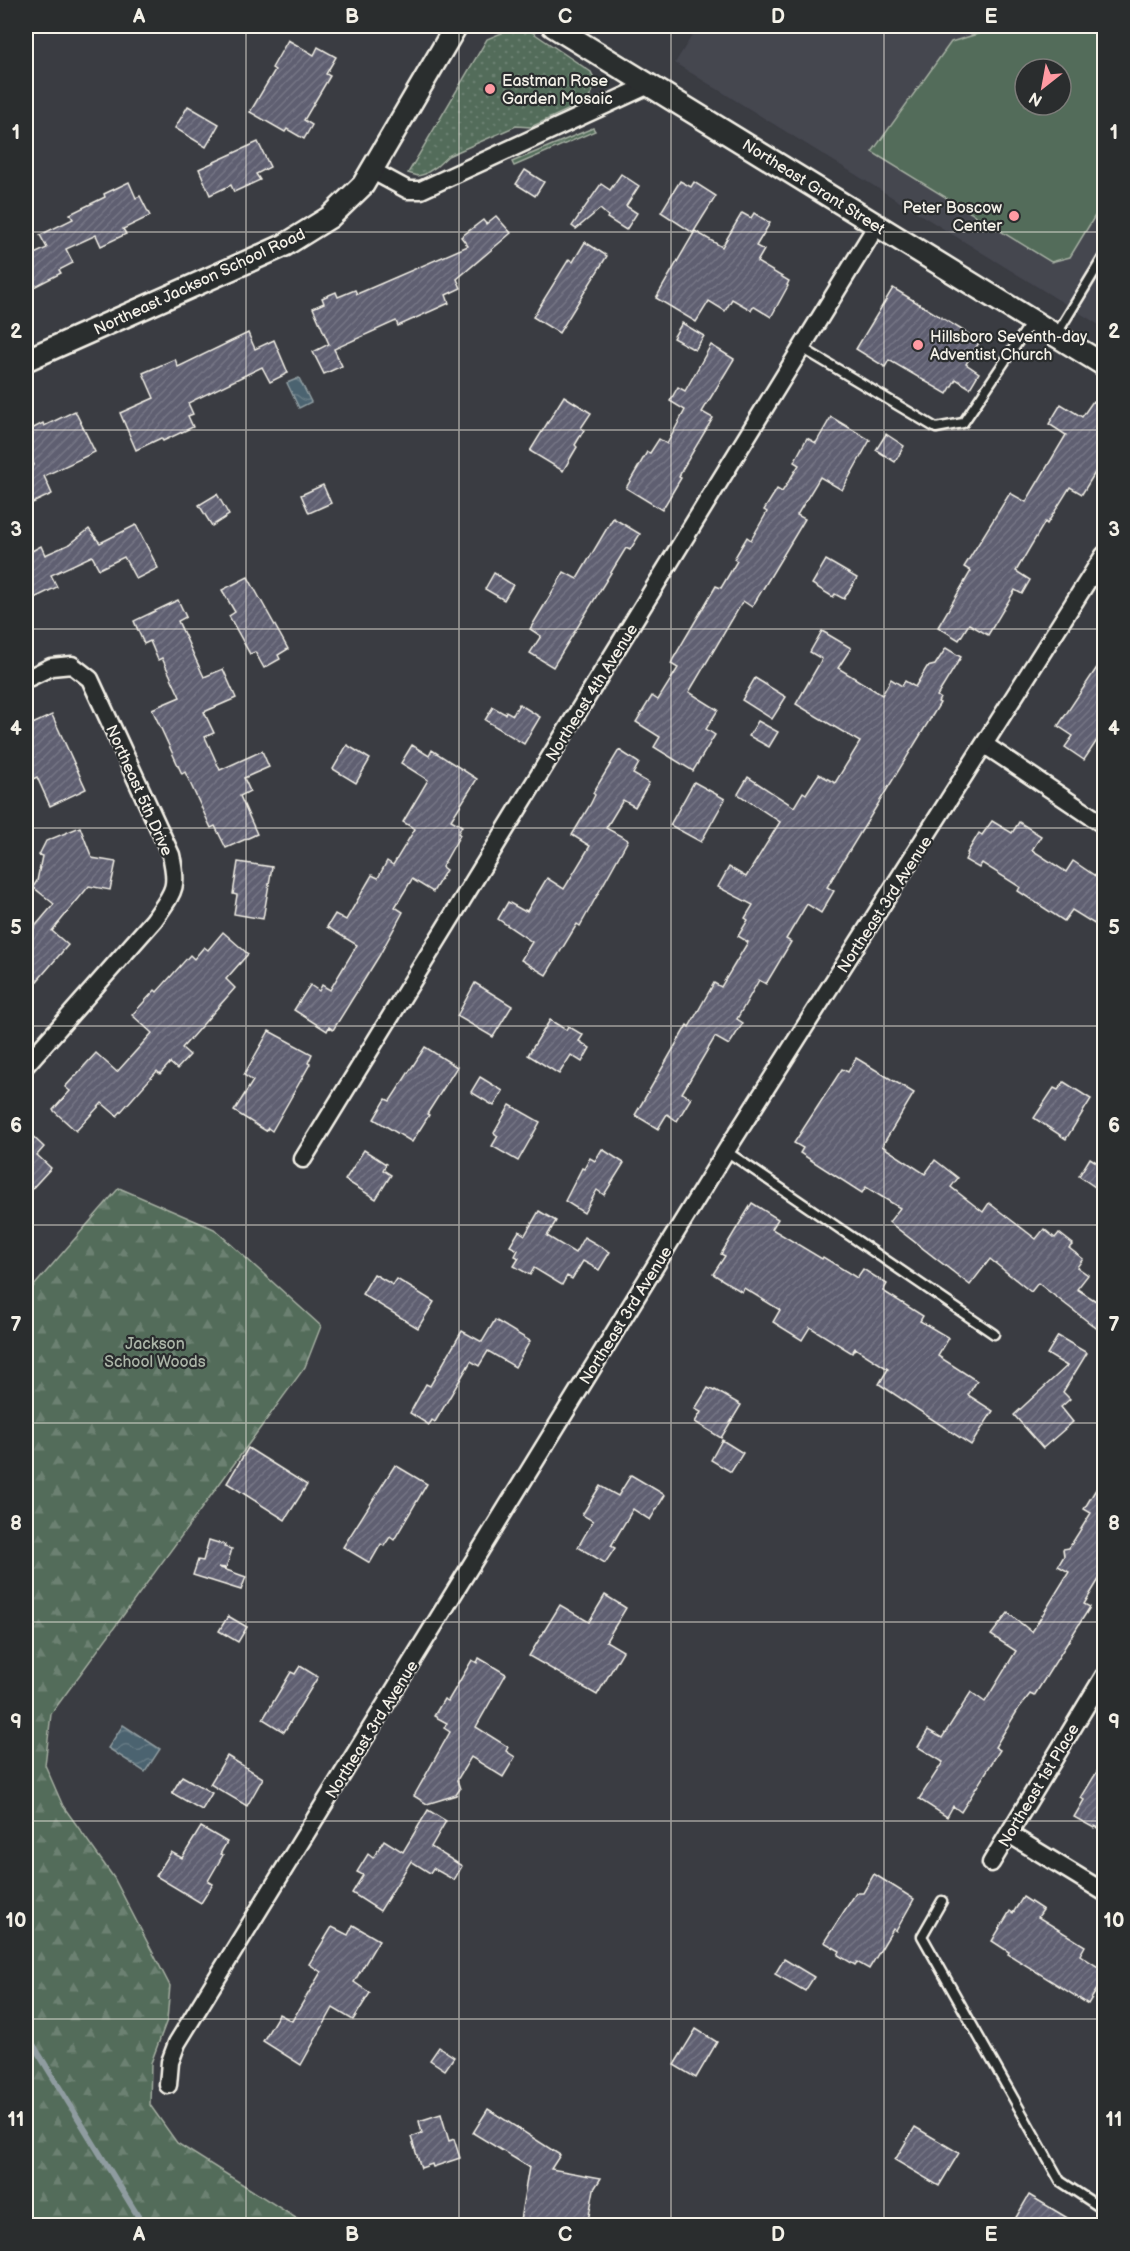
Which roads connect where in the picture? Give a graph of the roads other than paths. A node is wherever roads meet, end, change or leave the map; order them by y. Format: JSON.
{"nodes":[{"id":1,"x":456,"y":26,"type":"edge"},
{"id":2,"x":553,"y":26,"type":"edge"},
{"id":3,"x":649,"y":85,"type":"junction"},
{"id":4,"x":371,"y":170,"type":"junction"},
{"id":5,"x":878,"y":225,"type":"junction"},
{"id":6,"x":1104,"y":256,"type":"edge"},
{"id":7,"x":1032,"y":321,"type":"junction"},
{"id":8,"x":1056,"y":335,"type":"junction"},
{"id":9,"x":802,"y":348,"type":"junction"},
{"id":10,"x":26,"y":360,"type":"edge"},
{"id":11,"x":1104,"y":365,"type":"edge"},
{"id":12,"x":1104,"y":555,"type":"edge"},
{"id":13,"x":26,"y":679,"type":"edge"},
{"id":14,"x":985,"y":745,"type":"junction"},
{"id":15,"x":1104,"y":825,"type":"edge"},
{"id":16,"x":26,"y":1065,"type":"edge"},
{"id":17,"x":726,"y":1151,"type":"junction"},
{"id":18,"x":303,"y":1159,"type":"dead end"},
{"id":19,"x":994,"y":1334,"type":"dead end"},
{"id":20,"x":1104,"y":1676,"type":"edge"},
{"id":21,"x":1009,"y":1833,"type":"junction"},
{"id":22,"x":991,"y":1863,"type":"dead end"},
{"id":23,"x":1104,"y":1892,"type":"edge"},
{"id":24,"x":942,"y":1901,"type":"dead end"},
{"id":25,"x":168,"y":2085,"type":"dead end"},
{"id":26,"x":1104,"y":2210,"type":"edge"}],
"edges":[{"from":1,"to":4,"type":"street","name":"Northeast Jackson School Road"},
{"from":2,"to":3,"type":"street","name":"Northeast Grant Street"},
{"from":3,"to":4,"type":"street"},
{"from":3,"to":5,"type":"street","name":"Northeast Grant Street"},
{"from":4,"to":10,"type":"street","name":"Northeast Jackson School Road"},
{"from":5,"to":7,"type":"street","name":"Northeast Grant Street"},
{"from":5,"to":9,"type":"street","name":"Northeast 4th Avenue"},
{"from":6,"to":8,"type":"lane"},
{"from":7,"to":8,"type":"street","name":"Northeast Grant Street"},
{"from":7,"to":9,"type":"lane"},
{"from":8,"to":11,"type":"street","name":"Northeast Grant Street"},
{"from":9,"to":18,"type":"street","name":"Northeast 4th Avenue"},
{"from":12,"to":14,"type":"street","name":"Northeast 3rd Avenue"},
{"from":13,"to":16,"type":"street","name":"Northeast 5th Drive"},
{"from":14,"to":15,"type":"street"},
{"from":14,"to":17,"type":"street","name":"Northeast 3rd Avenue"},
{"from":17,"to":19,"type":"lane"},
{"from":17,"to":25,"type":"street","name":"Northeast 3rd Avenue"},
{"from":20,"to":21,"type":"street","name":"Northeast 1st Place"},
{"from":21,"to":22,"type":"street","name":"Northeast 1st Place"},
{"from":21,"to":23,"type":"street"},
{"from":24,"to":26,"type":"lane"}]}
